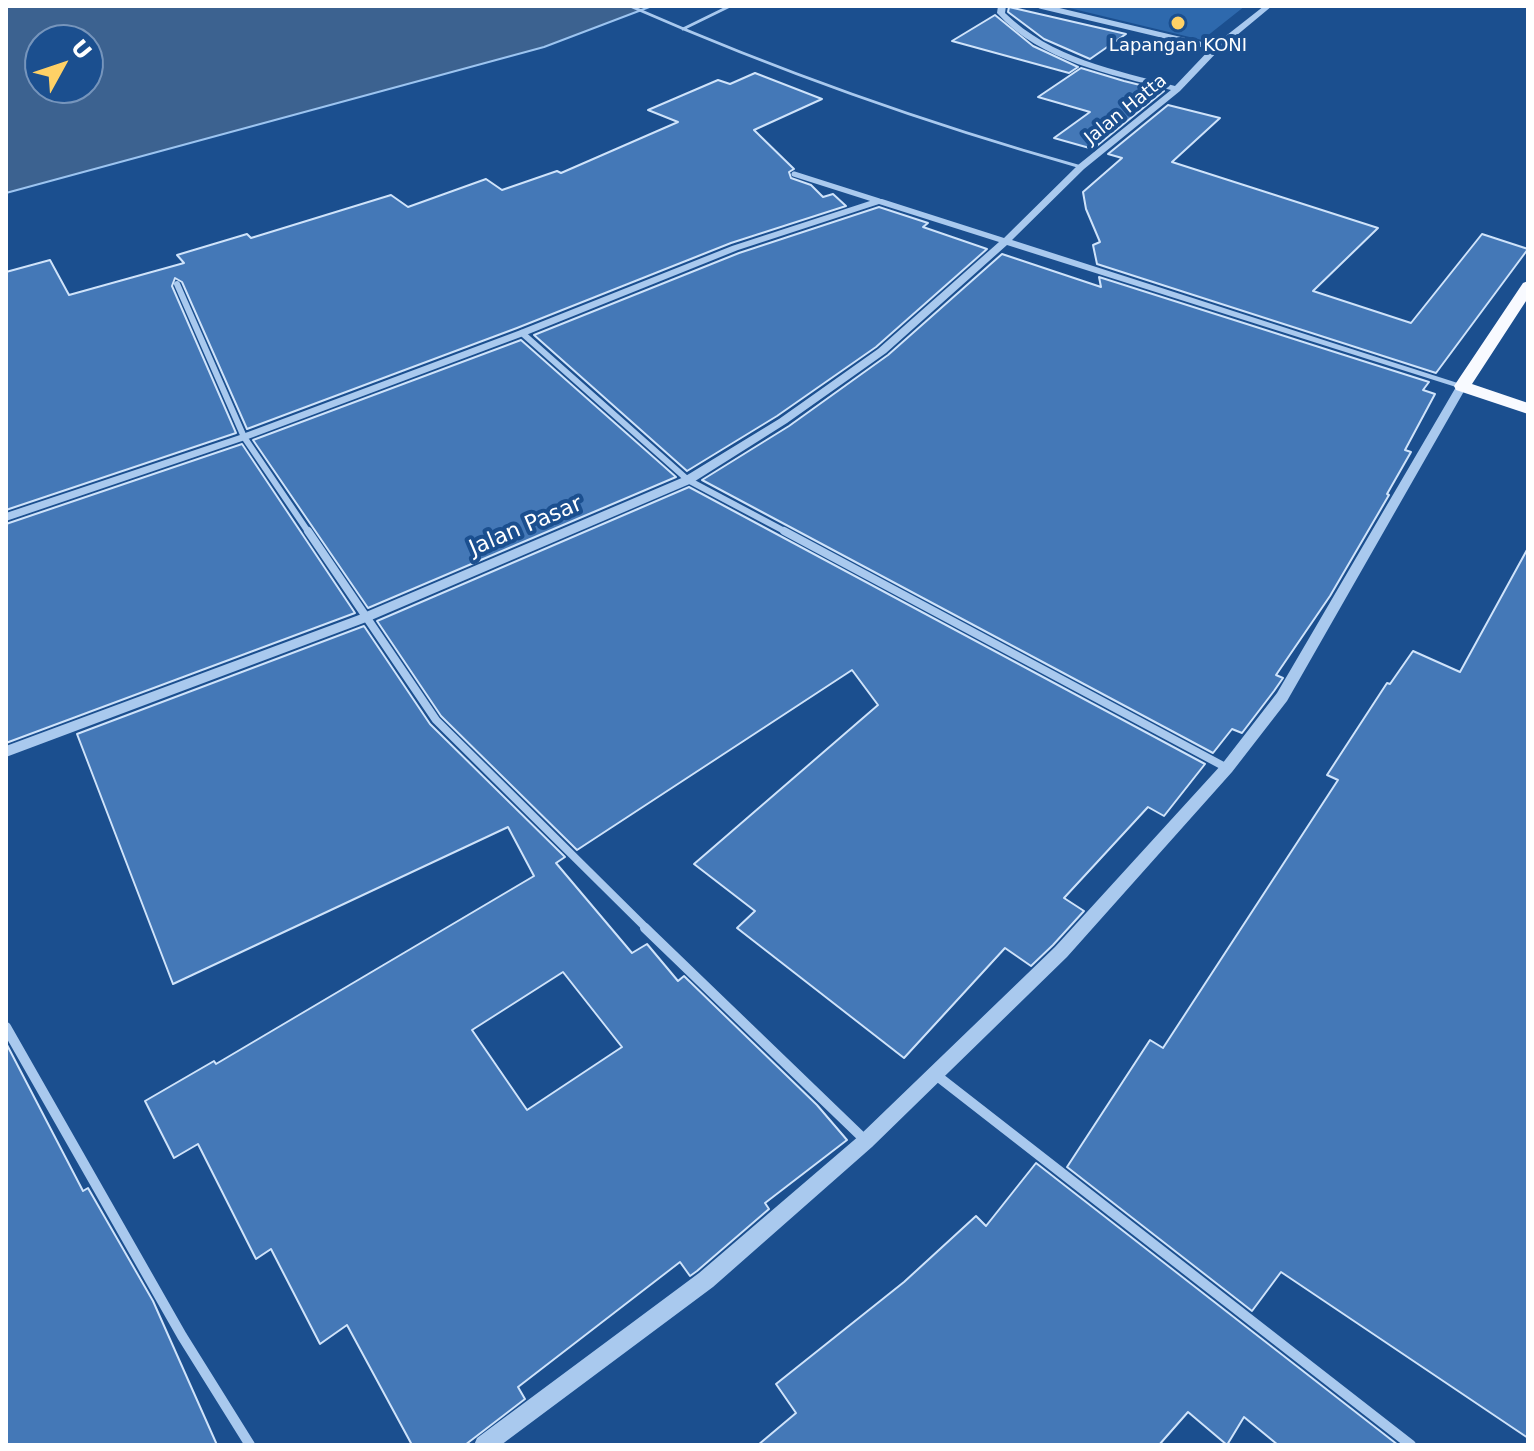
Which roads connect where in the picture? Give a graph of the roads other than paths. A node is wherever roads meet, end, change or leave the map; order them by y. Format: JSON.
{"nodes":[{"id":1,"x":630,"y":6,"type":"edge"},
{"id":2,"x":730,"y":6,"type":"edge"},
{"id":3,"x":1002,"y":6,"type":"edge"},
{"id":4,"x":1040,"y":6,"type":"edge"},
{"id":5,"x":1268,"y":6,"type":"edge"},
{"id":6,"x":683,"y":29,"type":"junction"},
{"id":7,"x":1216,"y":48,"type":"junction"},
{"id":8,"x":1177,"y":89,"type":"junction"},
{"id":9,"x":1081,"y":167,"type":"junction"},
{"id":10,"x":794,"y":174,"type":"dead end"},
{"id":11,"x":879,"y":201,"type":"junction"},
{"id":12,"x":1006,"y":241,"type":"junction"},
{"id":13,"x":177,"y":284,"type":"dead end"},
{"id":14,"x":1528,"y":286,"type":"edge"},
{"id":15,"x":522,"y":333,"type":"junction"},
{"id":16,"x":1462,"y":386,"type":"junction"},
{"id":17,"x":1528,"y":409,"type":"edge"},
{"id":18,"x":244,"y":437,"type":"junction"},
{"id":19,"x":688,"y":480,"type":"junction"},
{"id":20,"x":6,"y":517,"type":"edge"},
{"id":21,"x":364,"y":618,"type":"junction"},
{"id":22,"x":6,"y":752,"type":"edge"},
{"id":23,"x":1227,"y":768,"type":"junction"},
{"id":24,"x":6,"y":1027,"type":"edge"},
{"id":25,"x":936,"y":1075,"type":"junction"},
{"id":26,"x":866,"y":1141,"type":"junction"},
{"id":27,"x":250,"y":1445,"type":"edge"},
{"id":28,"x":484,"y":1445,"type":"edge"},
{"id":29,"x":1411,"y":1445,"type":"edge"}],
"edges":[{"from":1,"to":6,"type":"lane"},
{"from":2,"to":6,"type":"lane"},
{"from":3,"to":8,"type":"street"},
{"from":4,"to":7,"type":"street"},
{"from":5,"to":7,"type":"street","name":"Jalan Hatta"},
{"from":6,"to":9,"type":"lane"},
{"from":7,"to":8,"type":"street","name":"Jalan Hatta"},
{"from":8,"to":9,"type":"street","name":"Jalan Hatta"},
{"from":9,"to":12,"type":"street","name":"Jalan Hatta"},
{"from":10,"to":11,"type":"street"},
{"from":11,"to":12,"type":"street"},
{"from":11,"to":15,"type":"street"},
{"from":12,"to":16,"type":"street"},
{"from":12,"to":19,"type":"street","name":"Jalan Pasar"},
{"from":13,"to":18,"type":"street"},
{"from":14,"to":16,"type":"highway"},
{"from":15,"to":18,"type":"street"},
{"from":15,"to":19,"type":"street"},
{"from":16,"to":17,"type":"highway"},
{"from":16,"to":23,"type":"street"},
{"from":18,"to":20,"type":"street"},
{"from":18,"to":21,"type":"street"},
{"from":19,"to":21,"type":"street","name":"Jalan Pasar"},
{"from":19,"to":23,"type":"street"},
{"from":21,"to":22,"type":"street","name":"Jalan Pasar"},
{"from":21,"to":26,"type":"street"},
{"from":23,"to":25,"type":"street"},
{"from":24,"to":27,"type":"street"},
{"from":25,"to":26,"type":"street"},
{"from":25,"to":29,"type":"street"},
{"from":26,"to":28,"type":"street"}]}
